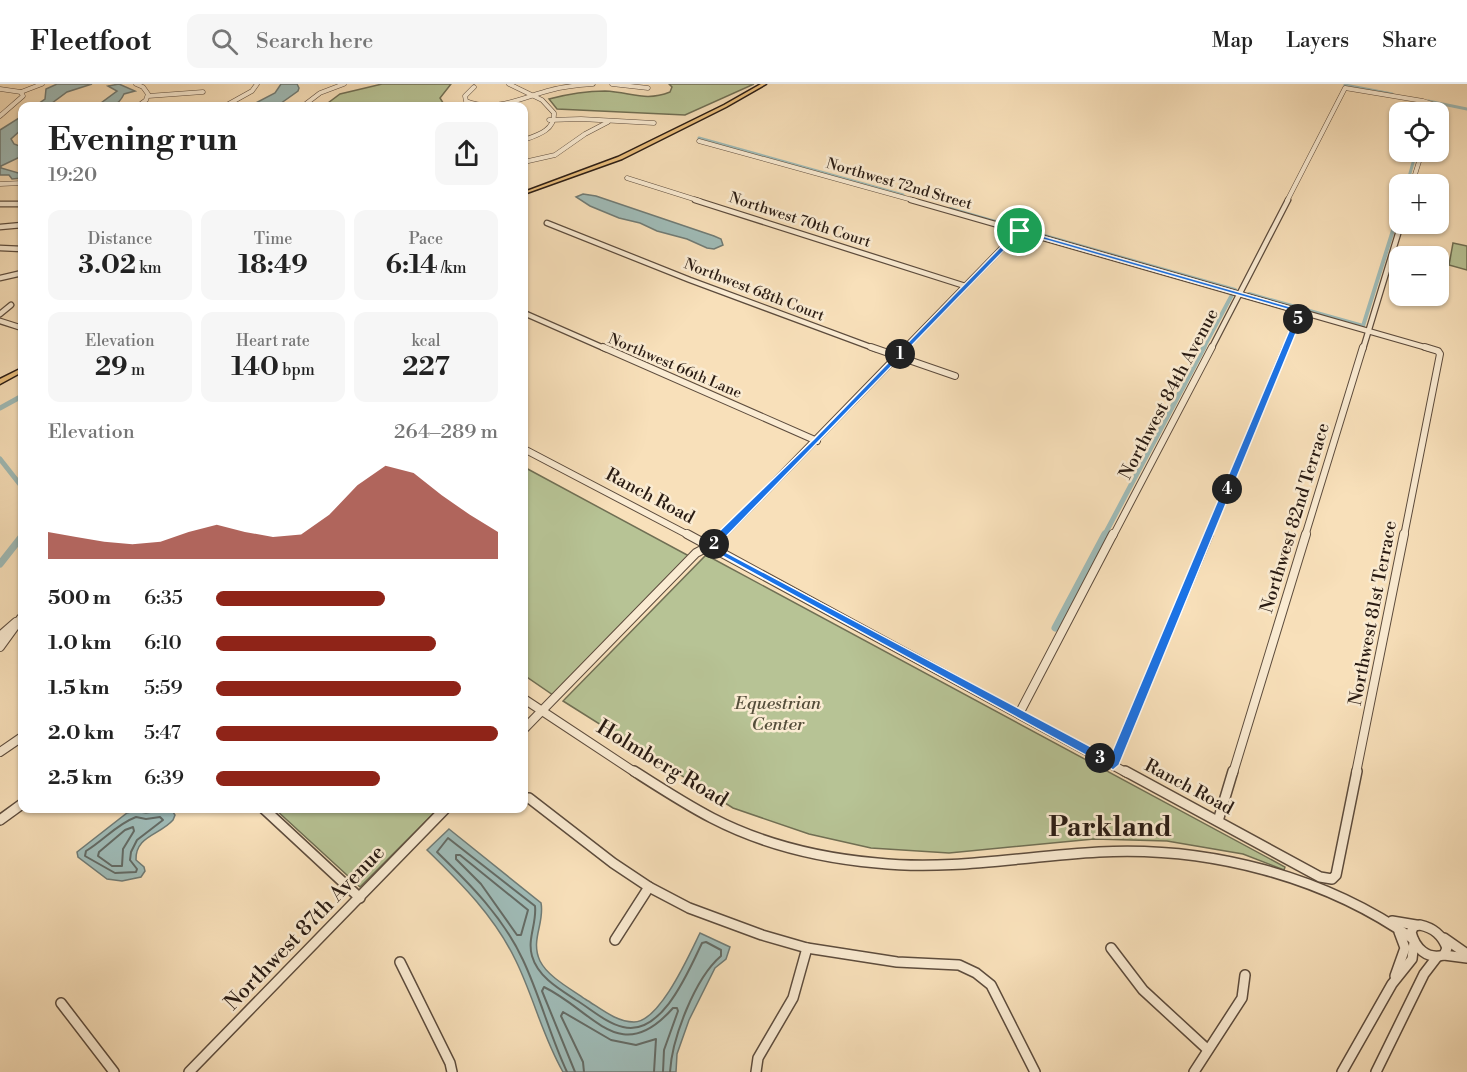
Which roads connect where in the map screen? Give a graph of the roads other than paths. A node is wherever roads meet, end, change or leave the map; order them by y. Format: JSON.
{"nodes":[{"id":1,"x":42,"y":84,"type":"edge"},
{"id":2,"x":136,"y":84,"type":"edge"},
{"id":3,"x":257,"y":84,"type":"edge"},
{"id":4,"x":344,"y":84,"type":"edge"},
{"id":5,"x":593,"y":84,"type":"edge"},
{"id":6,"x":612,"y":84,"type":"edge"},
{"id":7,"x":336,"y":85,"type":"edge"},
{"id":8,"x":507,"y":85,"type":"edge"},
{"id":9,"x":759,"y":85,"type":"edge"},
{"id":10,"x":474,"y":87,"type":"dead end"},
{"id":11,"x":648,"y":88,"type":"dead end"},
{"id":12,"x":0,"y":89,"type":"edge"},
{"id":13,"x":21,"y":92,"type":"junction"},
{"id":14,"x":203,"y":92,"type":"dead end"},
{"id":15,"x":467,"y":94,"type":"joint"},
{"id":16,"x":533,"y":94,"type":"junction"},
{"id":17,"x":148,"y":96,"type":"junction"},
{"id":18,"x":18,"y":102,"type":"edge"},
{"id":19,"x":18,"y":102,"type":"edge"},
{"id":20,"x":142,"y":102,"type":"edge"},
{"id":21,"x":232,"y":102,"type":"edge"},
{"id":22,"x":308,"y":102,"type":"edge"},
{"id":23,"x":470,"y":102,"type":"edge"},
{"id":24,"x":508,"y":102,"type":"edge"},
{"id":25,"x":1420,"y":102,"type":"edge"},
{"id":26,"x":0,"y":116,"type":"edge"},
{"id":27,"x":551,"y":120,"type":"junction"},
{"id":28,"x":608,"y":122,"type":"junction"},
{"id":29,"x":654,"y":123,"type":"dead end"},
{"id":30,"x":528,"y":138,"type":"edge"},
{"id":31,"x":699,"y":141,"type":"dead end"},
{"id":32,"x":528,"y":161,"type":"edge"},
{"id":33,"x":627,"y":178,"type":"dead end"},
{"id":34,"x":18,"y":183,"type":"edge"},
{"id":35,"x":0,"y":184,"type":"edge"},
{"id":36,"x":528,"y":191,"type":"edge"},
{"id":37,"x":0,"y":204,"type":"edge"},
{"id":38,"x":18,"y":204,"type":"edge"},
{"id":39,"x":547,"y":223,"type":"dead end"},
{"id":40,"x":18,"y":225,"type":"edge"},
{"id":41,"x":0,"y":227,"type":"edge"},
{"id":42,"x":1020,"y":231,"type":"junction"},
{"id":43,"x":1398,"y":234,"type":"edge"},
{"id":44,"x":0,"y":247,"type":"edge"},
{"id":45,"x":18,"y":247,"type":"edge"},
{"id":46,"x":5,"y":269,"type":"dead end"},
{"id":47,"x":18,"y":274,"type":"edge"},
{"id":48,"x":2,"y":277,"type":"edge"},
{"id":49,"x":965,"y":286,"type":"junction"},
{"id":50,"x":1239,"y":293,"type":"junction"},
{"id":51,"x":11,"y":305,"type":"dead end"},
{"id":52,"x":1301,"y":311,"type":"junction"},
{"id":53,"x":0,"y":314,"type":"edge"},
{"id":54,"x":528,"y":315,"type":"edge"},
{"id":55,"x":0,"y":321,"type":"edge"},
{"id":56,"x":18,"y":327,"type":"edge"},
{"id":57,"x":1368,"y":330,"type":"junction"},
{"id":58,"x":1438,"y":351,"type":"joint"},
{"id":59,"x":898,"y":357,"type":"junction"},
{"id":60,"x":18,"y":367,"type":"edge"},
{"id":61,"x":18,"y":372,"type":"edge"},
{"id":62,"x":955,"y":376,"type":"dead end"},
{"id":63,"x":0,"y":380,"type":"edge"},
{"id":64,"x":816,"y":441,"type":"junction"},
{"id":65,"x":528,"y":451,"type":"edge"},
{"id":66,"x":708,"y":546,"type":"junction"},
{"id":67,"x":18,"y":620,"type":"edge"},
{"id":68,"x":18,"y":622,"type":"edge"},
{"id":69,"x":0,"y":636,"type":"edge"},
{"id":70,"x":0,"y":647,"type":"edge"},
{"id":71,"x":528,"y":702,"type":"edge"},
{"id":72,"x":541,"y":711,"type":"junction"},
{"id":73,"x":1019,"y":714,"type":"junction"},
{"id":74,"x":528,"y":725,"type":"edge"},
{"id":75,"x":18,"y":740,"type":"edge"},
{"id":76,"x":0,"y":752,"type":"edge"},
{"id":77,"x":1113,"y":765,"type":"junction"},
{"id":78,"x":529,"y":798,"type":"dead end"},
{"id":79,"x":18,"y":807,"type":"edge"},
{"id":80,"x":268,"y":813,"type":"edge"},
{"id":81,"x":441,"y":813,"type":"edge"},
{"id":82,"x":0,"y":820,"type":"edge"},
{"id":83,"x":1218,"y":821,"type":"junction"},
{"id":84,"x":1332,"y":879,"type":"joint"},
{"id":85,"x":649,"y":886,"type":"junction"},
{"id":86,"x":360,"y":897,"type":"junction"},
{"id":87,"x":1386,"y":920,"type":"junction"},
{"id":88,"x":1417,"y":925,"type":"junction"},
{"id":89,"x":1440,"y":935,"type":"junction"},
{"id":90,"x":615,"y":940,"type":"dead end"},
{"id":91,"x":1413,"y":941,"type":"junction"},
{"id":92,"x":807,"y":948,"type":"junction"},
{"id":93,"x":1111,"y":948,"type":"dead end"},
{"id":94,"x":1440,"y":956,"type":"junction"},
{"id":95,"x":1467,"y":956,"type":"edge"},
{"id":96,"x":400,"y":962,"type":"dead end"},
{"id":97,"x":1245,"y":975,"type":"dead end"},
{"id":98,"x":1392,"y":984,"type":"junction"},
{"id":99,"x":61,"y":1002,"type":"dead end"},
{"id":100,"x":1207,"y":1049,"type":"junction"},
{"id":101,"x":114,"y":1072,"type":"edge"},
{"id":102,"x":189,"y":1072,"type":"edge"},
{"id":103,"x":452,"y":1072,"type":"edge"},
{"id":104,"x":756,"y":1072,"type":"edge"},
{"id":105,"x":1035,"y":1072,"type":"edge"},
{"id":106,"x":1194,"y":1072,"type":"edge"},
{"id":107,"x":1342,"y":1072,"type":"edge"},
{"id":108,"x":1376,"y":1072,"type":"edge"}],
"edges":[{"from":1,"to":13,"type":"street"},
{"from":2,"to":17,"type":"street"},
{"from":3,"to":21,"type":"street"},
{"from":4,"to":7,"type":"street"},
{"from":5,"to":16,"type":"street"},
{"from":6,"to":11,"type":"street"},
{"from":7,"to":22,"type":"street"},
{"from":8,"to":16,"type":"street"},
{"from":9,"to":36,"type":"main road"},
{"from":10,"to":15,"type":"street"},
{"from":12,"to":13,"type":"street"},
{"from":13,"to":18,"type":"street"},
{"from":14,"to":17,"type":"street"},
{"from":15,"to":23,"type":"street"},
{"from":16,"to":24,"type":"street"},
{"from":16,"to":27,"type":"street"},
{"from":17,"to":20,"type":"street"},
{"from":19,"to":26,"type":"street"},
{"from":25,"to":50,"type":"street","name":"Northwest 84th Avenue"},
{"from":27,"to":28,"type":"street"},
{"from":27,"to":30,"type":"street"},
{"from":28,"to":29,"type":"street"},
{"from":28,"to":32,"type":"street"},
{"from":31,"to":42,"type":"street","name":"Northwest 72nd Street"},
{"from":33,"to":49,"type":"street","name":"Northwest 70th Court"},
{"from":34,"to":35,"type":"street"},
{"from":37,"to":38,"type":"street"},
{"from":39,"to":59,"type":"street","name":"Northwest 68th Court"},
{"from":40,"to":41,"type":"street"},
{"from":42,"to":49,"type":"street"},
{"from":42,"to":50,"type":"street","name":"Northwest 72nd Street"},
{"from":43,"to":57,"type":"street","name":"Northwest 82nd Terrace"},
{"from":44,"to":45,"type":"street"},
{"from":46,"to":48,"type":"street"},
{"from":47,"to":48,"type":"street"},
{"from":49,"to":59,"type":"street"},
{"from":50,"to":52,"type":"street","name":"Northwest 72nd Street"},
{"from":50,"to":73,"type":"street","name":"Northwest 84th Avenue"},
{"from":51,"to":53,"type":"street"},
{"from":52,"to":57,"type":"street","name":"Northwest 72nd Street"},
{"from":52,"to":77,"type":"street"},
{"from":54,"to":64,"type":"street","name":"Northwest 66th Lane"},
{"from":55,"to":56,"type":"street"},
{"from":57,"to":58,"type":"street","name":"Northwest 72nd Street"},
{"from":57,"to":83,"type":"street","name":"Northwest 82nd Terrace"},
{"from":58,"to":84,"type":"street","name":"Northwest 81st Terrace"},
{"from":59,"to":62,"type":"street","name":"Northwest 68th Court"},
{"from":59,"to":64,"type":"street"},
{"from":60,"to":63,"type":"main road"},
{"from":61,"to":63,"type":"main road"},
{"from":64,"to":66,"type":"street"},
{"from":65,"to":66,"type":"street","name":"Ranch Road"},
{"from":66,"to":72,"type":"street"},
{"from":66,"to":73,"type":"street","name":"Ranch Road"},
{"from":67,"to":69,"type":"street"},
{"from":68,"to":70,"type":"street"},
{"from":71,"to":72,"type":"street","name":"Holmberg Road"},
{"from":72,"to":74,"type":"street"},
{"from":72,"to":87,"type":"street","name":"Holmberg Road"},
{"from":73,"to":77,"type":"street","name":"Ranch Road"},
{"from":75,"to":76,"type":"street"},
{"from":77,"to":83,"type":"street","name":"Ranch Road"},
{"from":78,"to":85,"type":"street"},
{"from":79,"to":82,"type":"street"},
{"from":80,"to":86,"type":"street"},
{"from":81,"to":86,"type":"street","name":"Northwest 87th Avenue"},
{"from":83,"to":84,"type":"street","name":"Ranch Road"},
{"from":85,"to":90,"type":"street"},
{"from":85,"to":92,"type":"street"},
{"from":86,"to":102,"type":"street","name":"Northwest 87th Avenue"},
{"from":87,"to":88,"type":"street","name":"Holmberg Road"},
{"from":87,"to":91,"type":"street","name":"Holmberg Road"},
{"from":87,"to":98,"type":"street"},
{"from":88,"to":89,"type":"street","name":"Holmberg Road"},
{"from":88,"to":91,"type":"street"},
{"from":89,"to":94,"type":"street"},
{"from":89,"to":95,"type":"street"},
{"from":91,"to":94,"type":"street","name":"Holmberg Road"},
{"from":91,"to":98,"type":"street"},
{"from":92,"to":104,"type":"street"},
{"from":92,"to":105,"type":"street"},
{"from":93,"to":100,"type":"street"},
{"from":94,"to":95,"type":"street"},
{"from":94,"to":108,"type":"street"},
{"from":96,"to":103,"type":"street"},
{"from":97,"to":100,"type":"street"},
{"from":98,"to":107,"type":"street"},
{"from":99,"to":101,"type":"street"},
{"from":100,"to":106,"type":"street"}]}
